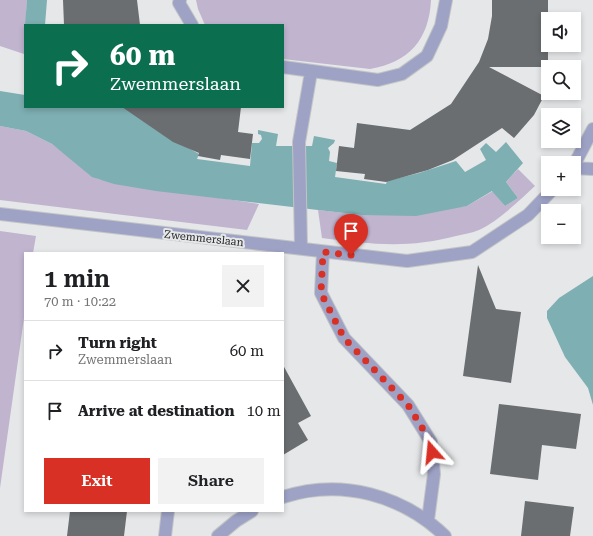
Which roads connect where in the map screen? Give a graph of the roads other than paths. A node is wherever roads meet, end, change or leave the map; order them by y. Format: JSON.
{"nodes":[{"id":1,"x":180,"y":0,"type":"edge"},
{"id":2,"x":446,"y":0,"type":"edge"},
{"id":3,"x":191,"y":24,"type":"edge"},
{"id":4,"x":284,"y":67,"type":"edge"},
{"id":5,"x":311,"y":72,"type":"junction"},
{"id":6,"x":593,"y":129,"type":"edge"},
{"id":7,"x":578,"y":156,"type":"edge"},
{"id":8,"x":581,"y":168,"type":"edge"},
{"id":9,"x":593,"y":169,"type":"edge"},
{"id":10,"x":546,"y":196,"type":"edge"},
{"id":11,"x":0,"y":214,"type":"edge"},
{"id":12,"x":300,"y":248,"type":"junction"},
{"id":13,"x":323,"y":252,"type":"junction"},
{"id":14,"x":284,"y":497,"type":"edge"},
{"id":15,"x":168,"y":512,"type":"edge"},
{"id":16,"x":250,"y":512,"type":"edge"},
{"id":17,"x":428,"y":520,"type":"junction"},
{"id":18,"x":165,"y":536,"type":"edge"},
{"id":19,"x":218,"y":536,"type":"edge"},
{"id":20,"x":445,"y":536,"type":"edge"}],
"edges":[{"from":1,"to":3,"type":"street"},
{"from":2,"to":5,"type":"street"},
{"from":4,"to":5,"type":"street"},
{"from":5,"to":12,"type":"street"},
{"from":6,"to":7,"type":"street"},
{"from":8,"to":9,"type":"street"},
{"from":10,"to":13,"type":"street","name":"Zwemmerslaan"},
{"from":11,"to":12,"type":"street","name":"Zwemmerslaan"},
{"from":12,"to":13,"type":"street","name":"Zwemmerslaan"},
{"from":13,"to":17,"type":"street"},
{"from":14,"to":17,"type":"street"},
{"from":15,"to":18,"type":"street"},
{"from":16,"to":19,"type":"street"},
{"from":17,"to":20,"type":"street"}]}
